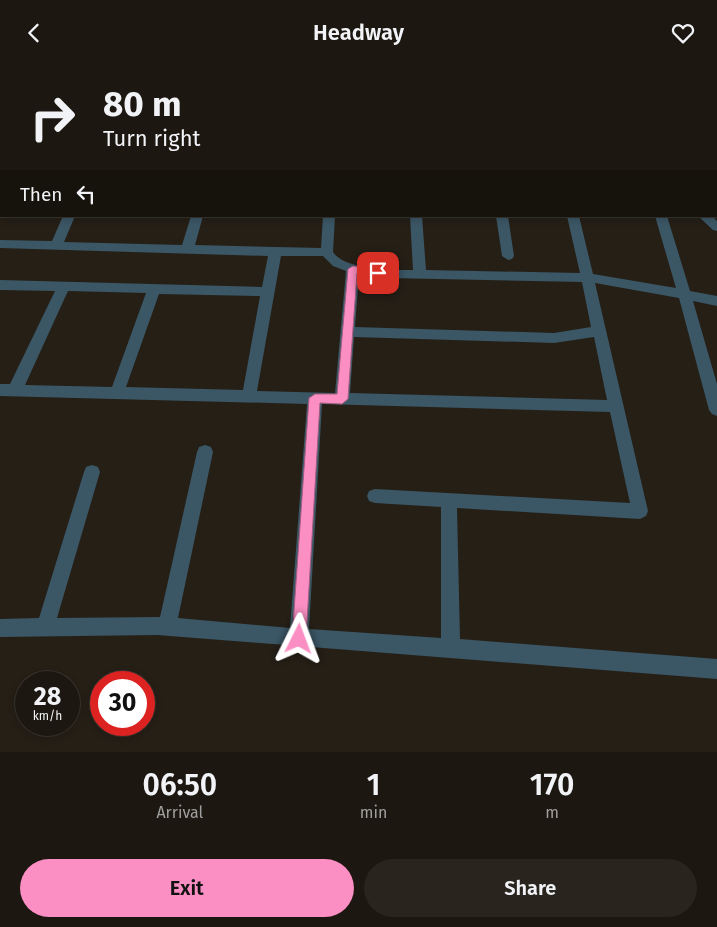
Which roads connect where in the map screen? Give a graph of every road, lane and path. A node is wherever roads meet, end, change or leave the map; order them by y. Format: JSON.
{"nodes":[{"id":1,"x":69,"y":217,"type":"edge"},
{"id":2,"x":196,"y":217,"type":"edge"},
{"id":3,"x":329,"y":217,"type":"edge"},
{"id":4,"x":416,"y":217,"type":"edge"},
{"id":5,"x":502,"y":217,"type":"edge"},
{"id":6,"x":573,"y":217,"type":"edge"},
{"id":7,"x":660,"y":217,"type":"edge"},
{"id":8,"x":705,"y":217,"type":"edge"},
{"id":9,"x":717,"y":227,"type":"edge"},
{"id":10,"x":0,"y":244,"type":"edge"},
{"id":11,"x":56,"y":246,"type":"junction"},
{"id":12,"x":187,"y":250,"type":"junction"},
{"id":13,"x":328,"y":252,"type":"junction"},
{"id":14,"x":275,"y":253,"type":"junction"},
{"id":15,"x":508,"y":256,"type":"dead end"},
{"id":16,"x":353,"y":269,"type":"junction"},
{"id":17,"x":420,"y":275,"type":"junction"},
{"id":18,"x":588,"y":278,"type":"junction"},
{"id":19,"x":0,"y":285,"type":"edge"},
{"id":20,"x":63,"y":287,"type":"junction"},
{"id":21,"x":154,"y":289,"type":"junction"},
{"id":22,"x":268,"y":292,"type":"junction"},
{"id":23,"x":685,"y":295,"type":"junction"},
{"id":24,"x":717,"y":301,"type":"edge"},
{"id":25,"x":600,"y":331,"type":"junction"},
{"id":26,"x":347,"y":332,"type":"junction"},
{"id":27,"x":0,"y":390,"type":"edge"},
{"id":28,"x":16,"y":390,"type":"junction"},
{"id":29,"x":117,"y":393,"type":"junction"},
{"id":30,"x":249,"y":397,"type":"junction"},
{"id":31,"x":315,"y":398,"type":"junction"},
{"id":32,"x":342,"y":399,"type":"junction"},
{"id":33,"x":617,"y":406,"type":"junction"},
{"id":34,"x":717,"y":410,"type":"edge"},
{"id":35,"x":205,"y":452,"type":"dead end"},
{"id":36,"x":92,"y":472,"type":"dead end"},
{"id":37,"x":375,"y":496,"type":"dead end"},
{"id":38,"x":449,"y":501,"type":"junction"},
{"id":39,"x":167,"y":627,"type":"junction"},
{"id":40,"x":0,"y":628,"type":"edge"},
{"id":41,"x":45,"y":628,"type":"junction"},
{"id":42,"x":299,"y":639,"type":"junction"},
{"id":43,"x":450,"y":647,"type":"junction"},
{"id":44,"x":717,"y":669,"type":"edge"}],
"edges":[{"from":1,"to":11,"type":"street"},
{"from":2,"to":12,"type":"street"},
{"from":3,"to":13,"type":"street"},
{"from":4,"to":17,"type":"street"},
{"from":5,"to":15,"type":"street"},
{"from":6,"to":18,"type":"street"},
{"from":7,"to":23,"type":"street"},
{"from":8,"to":9,"type":"street"},
{"from":10,"to":11,"type":"street"},
{"from":11,"to":12,"type":"street"},
{"from":12,"to":14,"type":"street"},
{"from":13,"to":14,"type":"street"},
{"from":13,"to":16,"type":"street"},
{"from":14,"to":22,"type":"street"},
{"from":16,"to":17,"type":"street"},
{"from":16,"to":26,"type":"street"},
{"from":17,"to":18,"type":"street"},
{"from":18,"to":23,"type":"street"},
{"from":18,"to":25,"type":"street"},
{"from":19,"to":20,"type":"street"},
{"from":20,"to":21,"type":"street"},
{"from":20,"to":28,"type":"street"},
{"from":21,"to":22,"type":"street"},
{"from":21,"to":29,"type":"street"},
{"from":22,"to":30,"type":"street"},
{"from":23,"to":24,"type":"street"},
{"from":23,"to":34,"type":"street"},
{"from":25,"to":26,"type":"street"},
{"from":25,"to":33,"type":"street"},
{"from":26,"to":32,"type":"street"},
{"from":27,"to":28,"type":"street"},
{"from":28,"to":29,"type":"street"},
{"from":29,"to":30,"type":"street"},
{"from":30,"to":31,"type":"street"},
{"from":31,"to":32,"type":"street"},
{"from":31,"to":42,"type":"street"},
{"from":32,"to":33,"type":"street"},
{"from":33,"to":38,"type":"street"},
{"from":35,"to":39,"type":"street"},
{"from":36,"to":41,"type":"street"},
{"from":37,"to":38,"type":"street"},
{"from":38,"to":43,"type":"street"},
{"from":39,"to":41,"type":"street"},
{"from":39,"to":42,"type":"street"},
{"from":40,"to":41,"type":"street"},
{"from":42,"to":43,"type":"street"},
{"from":43,"to":44,"type":"street"}]}
